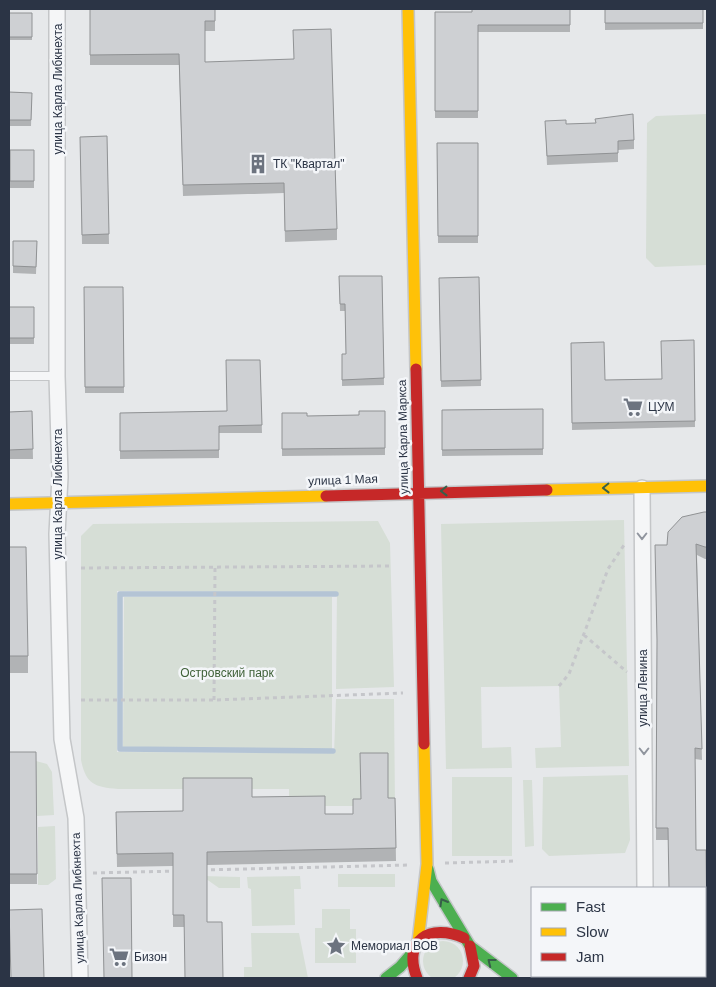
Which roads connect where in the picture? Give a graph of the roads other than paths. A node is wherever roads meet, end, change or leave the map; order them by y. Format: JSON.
{"nodes":[{"id":1,"x":57,"y":9,"type":"edge"},
{"id":2,"x":408,"y":9,"type":"edge"},
{"id":3,"x":9,"y":376,"type":"edge"},
{"id":4,"x":57,"y":376,"type":"junction"},
{"id":5,"x":707,"y":486,"type":"edge"},
{"id":6,"x":642,"y":488,"type":"junction"},
{"id":7,"x":417,"y":492,"type":"junction"},
{"id":8,"x":59,"y":502,"type":"junction"},
{"id":9,"x":9,"y":504,"type":"edge"},
{"id":10,"x":427,"y":864,"type":"junction"},
{"id":11,"x":645,"y":887,"type":"edge"},
{"id":12,"x":467,"y":942,"type":"junction"},
{"id":13,"x":416,"y":947,"type":"junction"},
{"id":14,"x":80,"y":978,"type":"edge"},
{"id":15,"x":386,"y":978,"type":"edge"},
{"id":16,"x":417,"y":978,"type":"edge"},
{"id":17,"x":469,"y":978,"type":"edge"},
{"id":18,"x":512,"y":978,"type":"edge"}],
"edges":[{"from":1,"to":4,"type":"street","name":"улица Карла Либкнехта"},
{"from":2,"to":7,"type":"main road","name":"улица Карла Маркса"},
{"from":3,"to":4,"type":"lane"},
{"from":4,"to":8,"type":"street","name":"улица Карла Либкнехта"},
{"from":5,"to":6,"type":"main road","name":"улица 1 Мая"},
{"from":6,"to":7,"type":"main road","name":"улица 1 Мая","one_way":true},
{"from":6,"to":11,"type":"street","name":"улица Ленина","one_way":true},
{"from":7,"to":8,"type":"main road","name":"улица 1 Мая"},
{"from":7,"to":10,"type":"main road","name":"улица Карла Маркса"},
{"from":8,"to":9,"type":"main road","name":"улица 1 Мая"},
{"from":8,"to":14,"type":"street","name":"улица Карла Либкнехта"},
{"from":12,"to":10,"type":"main road","one_way":true},
{"from":10,"to":13,"type":"main road"},
{"from":12,"to":13,"type":"main road"},
{"from":12,"to":17,"type":"main road"},
{"from":18,"to":12,"type":"main road","one_way":true},
{"from":13,"to":15,"type":"main road"},
{"from":13,"to":16,"type":"main road"}]}
